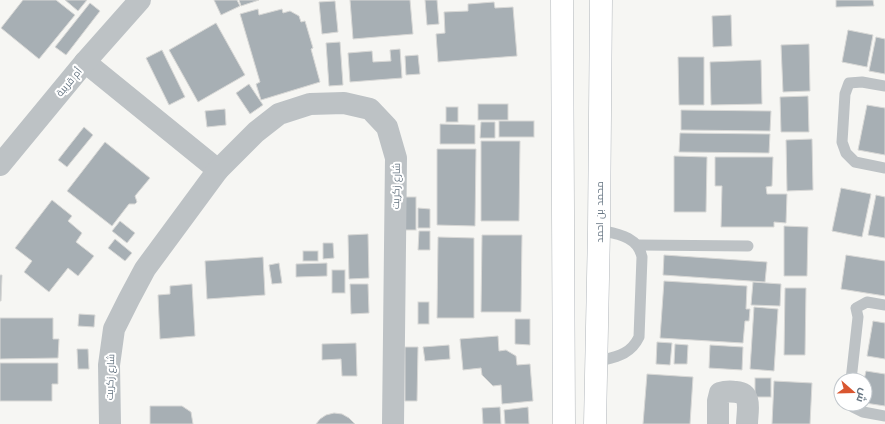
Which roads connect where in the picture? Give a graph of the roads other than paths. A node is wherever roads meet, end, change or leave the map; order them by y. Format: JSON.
{"nodes":[{"id":1,"x":140,"y":0,"type":"edge"},
{"id":2,"x":600,"y":0,"type":"edge"},
{"id":3,"x":561,"y":4,"type":"edge"},
{"id":4,"x":85,"y":62,"type":"junction"},
{"id":5,"x":885,"y":86,"type":"edge"},
{"id":6,"x":0,"y":165,"type":"edge"},
{"id":7,"x":885,"y":168,"type":"edge"},
{"id":8,"x":218,"y":170,"type":"junction"},
{"id":9,"x":599,"y":230,"type":"junction"},
{"id":10,"x":638,"y":245,"type":"junction"},
{"id":11,"x":748,"y":246,"type":"dead end"},
{"id":12,"x":885,"y":305,"type":"edge"},
{"id":13,"x":596,"y":362,"type":"junction"},
{"id":14,"x":853,"y":372,"type":"edge"},
{"id":15,"x":863,"y":412,"type":"edge"},
{"id":16,"x":885,"y":416,"type":"edge"},
{"id":17,"x":110,"y":424,"type":"edge"},
{"id":18,"x":393,"y":424,"type":"edge"},
{"id":19,"x":564,"y":424,"type":"edge"},
{"id":20,"x":595,"y":424,"type":"edge"},
{"id":21,"x":718,"y":424,"type":"edge"},
{"id":22,"x":747,"y":424,"type":"edge"}],
"edges":[{"from":1,"to":4,"type":"street","name":"أم قريبة"},
{"from":2,"to":9,"type":"street","name":"محمد بن احمد"},
{"from":3,"to":19,"type":"street"},
{"from":4,"to":6,"type":"street","name":"أم قريبة"},
{"from":4,"to":8,"type":"street"},
{"from":5,"to":7,"type":"lane"},
{"from":8,"to":17,"type":"street","name":"شارع زكريت"},
{"from":8,"to":18,"type":"street","name":"شارع زكريت"},
{"from":9,"to":10,"type":"lane"},
{"from":9,"to":13,"type":"street","name":"محمد بن احمد"},
{"from":10,"to":11,"type":"lane"},
{"from":10,"to":13,"type":"lane"},
{"from":12,"to":14,"type":"lane"},
{"from":13,"to":20,"type":"street","name":"محمد بن احمد"},
{"from":15,"to":16,"type":"lane"},
{"from":21,"to":22,"type":"street"}]}
